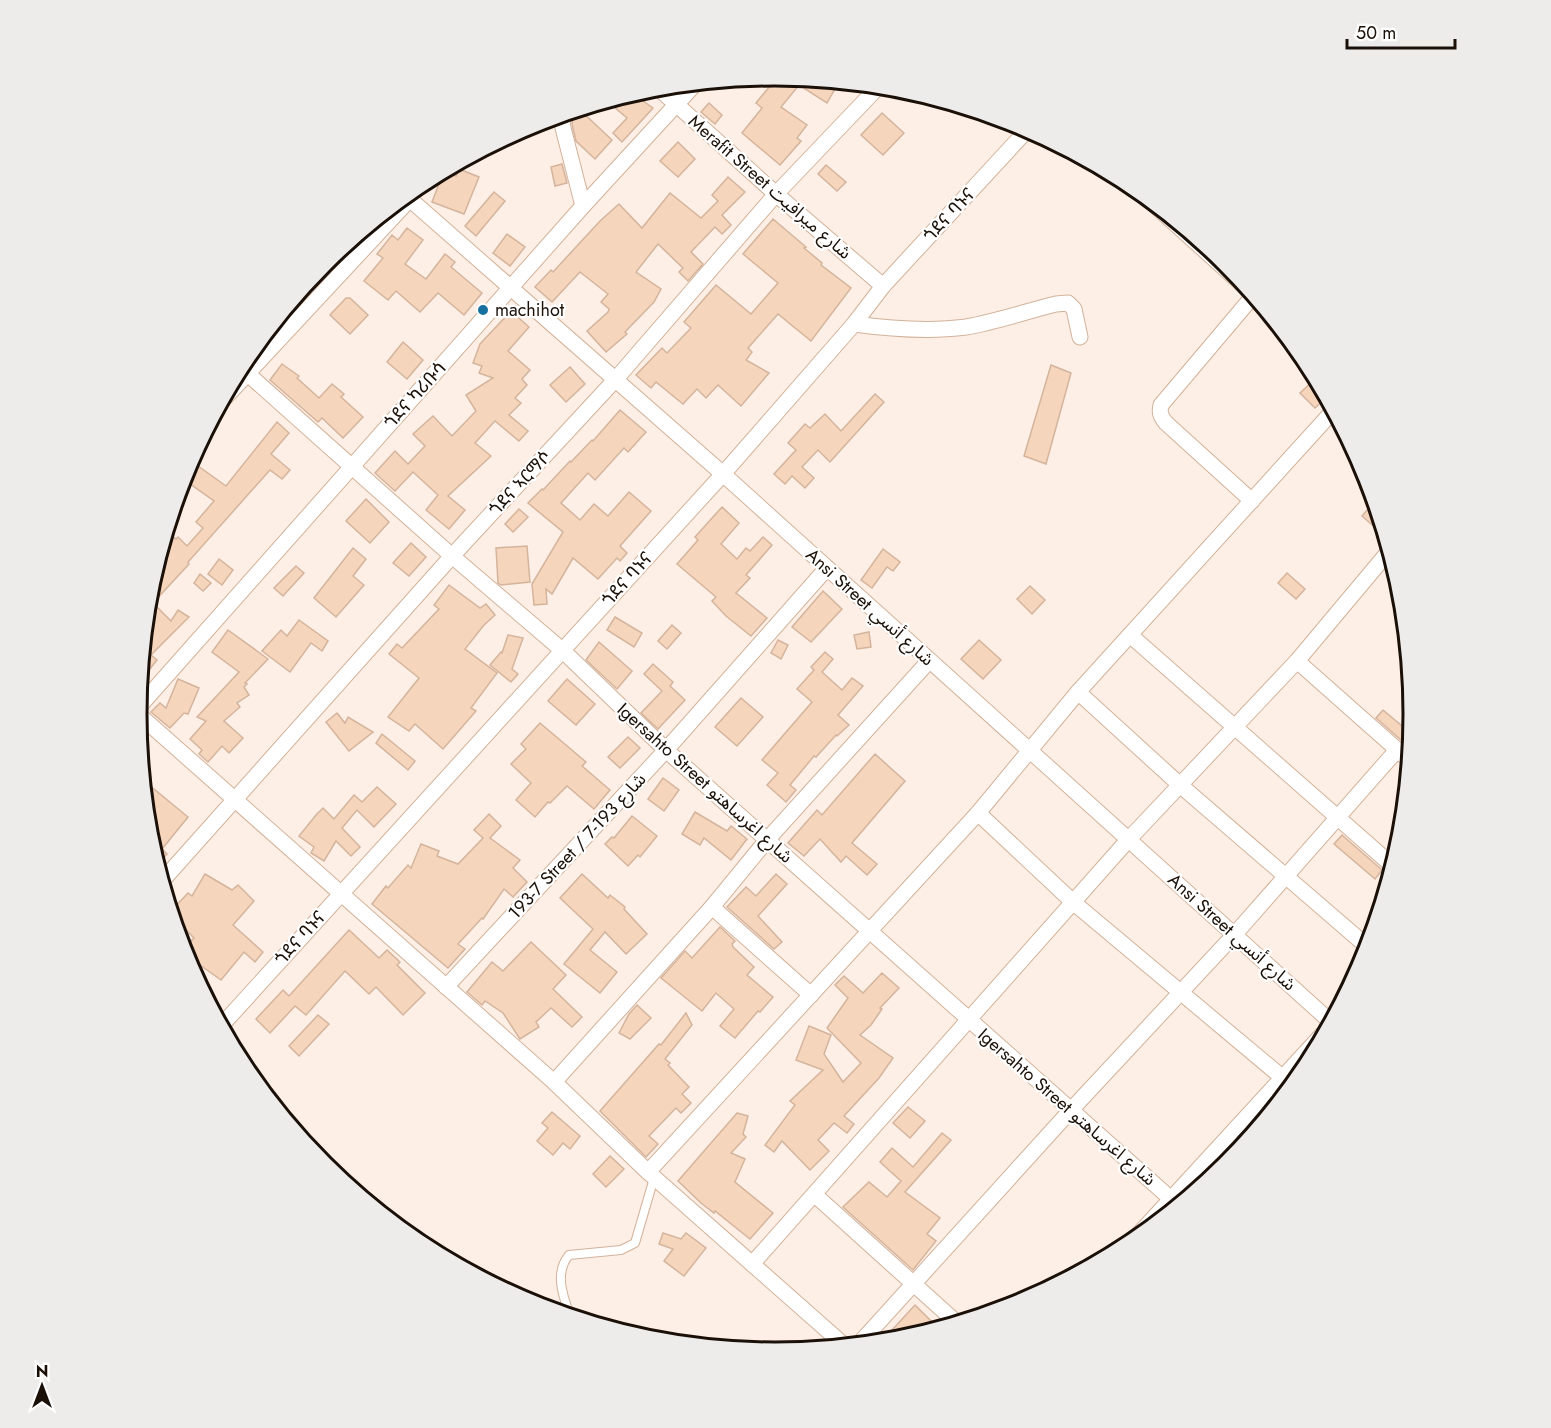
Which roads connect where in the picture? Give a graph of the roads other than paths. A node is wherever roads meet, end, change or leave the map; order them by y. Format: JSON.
{"nodes":[{"id":1,"x":688,"y":92,"type":"edge"},
{"id":2,"x":872,"y":93,"type":"edge"},
{"id":3,"x":667,"y":96,"type":"edge"},
{"id":4,"x":677,"y":104,"type":"junction"},
{"id":5,"x":562,"y":123,"type":"edge"},
{"id":6,"x":1022,"y":136,"type":"edge"},
{"id":7,"x":776,"y":194,"type":"junction"},
{"id":8,"x":412,"y":201,"type":"edge"},
{"id":9,"x":583,"y":206,"type":"junction"},
{"id":10,"x":383,"y":223,"type":"edge"},
{"id":11,"x":884,"y":286,"type":"junction"},
{"id":12,"x":512,"y":288,"type":"junction"},
{"id":13,"x":1249,"y":301,"type":"edge"},
{"id":14,"x":854,"y":324,"type":"junction"},
{"id":15,"x":1080,"y":337,"type":"dead end"},
{"id":16,"x":268,"y":344,"type":"edge"},
{"id":17,"x":247,"y":374,"type":"edge"},
{"id":18,"x":615,"y":380,"type":"junction"},
{"id":19,"x":1328,"y":416,"type":"edge"},
{"id":20,"x":351,"y":466,"type":"junction"},
{"id":21,"x":723,"y":474,"type":"junction"},
{"id":22,"x":1252,"y":501,"type":"junction"},
{"id":23,"x":452,"y":556,"type":"junction"},
{"id":24,"x":1384,"y":556,"type":"edge"},
{"id":25,"x":827,"y":568,"type":"junction"},
{"id":26,"x":1130,"y":634,"type":"junction"},
{"id":27,"x":562,"y":650,"type":"junction"},
{"id":28,"x":929,"y":661,"type":"junction"},
{"id":29,"x":1298,"y":661,"type":"junction"},
{"id":30,"x":1078,"y":692,"type":"junction"},
{"id":31,"x":147,"y":699,"type":"edge"},
{"id":32,"x":147,"y":720,"type":"edge"},
{"id":33,"x":1235,"y":728,"type":"junction"},
{"id":34,"x":666,"y":750,"type":"junction"},
{"id":35,"x":1397,"y":750,"type":"junction"},
{"id":36,"x":1030,"y":751,"type":"junction"},
{"id":37,"x":1403,"y":755,"type":"edge"},
{"id":38,"x":1180,"y":785,"type":"junction"},
{"id":39,"x":235,"y":801,"type":"junction"},
{"id":40,"x":978,"y":813,"type":"junction"},
{"id":41,"x":1337,"y":819,"type":"junction"},
{"id":42,"x":767,"y":840,"type":"junction"},
{"id":43,"x":1129,"y":840,"type":"junction"},
{"id":44,"x":1387,"y":861,"type":"edge"},
{"id":45,"x":168,"y":875,"type":"edge"},
{"id":46,"x":1286,"y":877,"type":"junction"},
{"id":47,"x":341,"y":892,"type":"junction"},
{"id":48,"x":1074,"y":903,"type":"junction"},
{"id":49,"x":712,"y":907,"type":"junction"},
{"id":50,"x":870,"y":932,"type":"junction"},
{"id":51,"x":1235,"y":934,"type":"junction"},
{"id":52,"x":1361,"y":941,"type":"edge"},
{"id":53,"x":446,"y":987,"type":"junction"},
{"id":54,"x":1181,"y":992,"type":"junction"},
{"id":55,"x":811,"y":995,"type":"junction"},
{"id":56,"x":1325,"y":1018,"type":"edge"},
{"id":57,"x":227,"y":1020,"type":"edge"},
{"id":58,"x":968,"y":1020,"type":"junction"},
{"id":59,"x":1302,"y":1057,"type":"edge"},
{"id":60,"x":1283,"y":1078,"type":"junction"},
{"id":61,"x":554,"y":1082,"type":"junction"},
{"id":62,"x":1071,"y":1110,"type":"junction"},
{"id":63,"x":651,"y":1175,"type":"junction"},
{"id":64,"x":815,"y":1195,"type":"junction"},
{"id":65,"x":1179,"y":1196,"type":"edge"},
{"id":66,"x":1171,"y":1203,"type":"edge"},
{"id":67,"x":752,"y":1264,"type":"junction"},
{"id":68,"x":914,"y":1284,"type":"junction"},
{"id":69,"x":567,"y":1307,"type":"edge"},
{"id":70,"x":951,"y":1317,"type":"edge"},
{"id":71,"x":867,"y":1335,"type":"edge"},
{"id":72,"x":837,"y":1339,"type":"edge"}],
"edges":[{"from":1,"to":4,"type":"street","name":"ጎደና ካሪቡሳ"},
{"from":2,"to":7,"type":"street","name":"ጎደና ኣርማሶ"},
{"from":3,"to":4,"type":"street","name":"Merafit Street شارع ميرافيت"},
{"from":4,"to":7,"type":"street","name":"Merafit Street شارع ميرافيت"},
{"from":4,"to":9,"type":"street","name":"ጎደና ካሪቡሳ"},
{"from":5,"to":9,"type":"street"},
{"from":6,"to":11,"type":"street","name":"ጎደና ባኑና"},
{"from":7,"to":11,"type":"street","name":"Merafit Street شارع ميرافيت"},
{"from":7,"to":18,"type":"street","name":"ጎደና ኣርማሶ"},
{"from":8,"to":12,"type":"street","name":"Ansi Street شارع أنسي"},
{"from":9,"to":12,"type":"street","name":"ጎደና ካሪቡሳ"},
{"from":10,"to":16,"type":"street"},
{"from":11,"to":14,"type":"street","name":"ጎደና ባኑና"},
{"from":12,"to":18,"type":"street","name":"Ansi Street شارع أنسي"},
{"from":12,"to":20,"type":"street","name":"ጎደና ካሪቡሳ"},
{"from":13,"to":22,"type":"street"},
{"from":14,"to":15,"type":"street"},
{"from":14,"to":21,"type":"street","name":"ጎደና ባኑና"},
{"from":17,"to":20,"type":"street","name":"Igersahto Street شارع اغرساهتو"},
{"from":18,"to":21,"type":"street","name":"Ansi Street شارع أنسي"},
{"from":18,"to":23,"type":"street","name":"ጎደና ኣርማሶ"},
{"from":19,"to":22,"type":"street"},
{"from":20,"to":23,"type":"street","name":"Igersahto Street شارع اغرساهتو"},
{"from":20,"to":31,"type":"street","name":"ጎደና ካሪቡሳ"},
{"from":21,"to":25,"type":"street","name":"Ansi Street شارع أنسي"},
{"from":21,"to":27,"type":"street","name":"ጎደና ባኑና"},
{"from":22,"to":26,"type":"street"},
{"from":23,"to":27,"type":"street","name":"Igersahto Street شارع اغرساهتو"},
{"from":23,"to":39,"type":"street","name":"ጎደና ኣርማሶ"},
{"from":24,"to":29,"type":"street"},
{"from":25,"to":28,"type":"street","name":"Ansi Street شارع أنسي"},
{"from":25,"to":34,"type":"street","name":"193-7 Street / شارع 193-7"},
{"from":26,"to":30,"type":"street"},
{"from":26,"to":33,"type":"street"},
{"from":27,"to":34,"type":"street","name":"Igersahto Street شارع اغرساهتو"},
{"from":27,"to":47,"type":"street","name":"ጎደና ባኑና"},
{"from":28,"to":36,"type":"street","name":"Ansi Street شارع أنسي"},
{"from":28,"to":42,"type":"street"},
{"from":29,"to":33,"type":"street"},
{"from":29,"to":35,"type":"street"},
{"from":30,"to":36,"type":"street"},
{"from":30,"to":38,"type":"street"},
{"from":32,"to":39,"type":"street"},
{"from":33,"to":38,"type":"street"},
{"from":33,"to":41,"type":"street"},
{"from":34,"to":42,"type":"street","name":"Igersahto Street شارع اغرساهتو"},
{"from":34,"to":53,"type":"street","name":"193-7 Street / شارع 193-7"},
{"from":35,"to":37,"type":"street"},
{"from":35,"to":41,"type":"street"},
{"from":36,"to":40,"type":"street"},
{"from":36,"to":43,"type":"street","name":"Ansi Street شارع أنسي"},
{"from":38,"to":43,"type":"street"},
{"from":38,"to":46,"type":"street"},
{"from":39,"to":45,"type":"street","name":"ጎደና ኣርማሶ"},
{"from":39,"to":47,"type":"street"},
{"from":40,"to":48,"type":"street"},
{"from":40,"to":50,"type":"street"},
{"from":41,"to":44,"type":"street"},
{"from":41,"to":46,"type":"street"},
{"from":42,"to":49,"type":"street"},
{"from":42,"to":50,"type":"street","name":"Igersahto Street شارع اغرساهتو"},
{"from":43,"to":48,"type":"street"},
{"from":43,"to":51,"type":"street","name":"Ansi Street شارع أنسي"},
{"from":46,"to":51,"type":"street"},
{"from":46,"to":52,"type":"street"},
{"from":47,"to":53,"type":"street"},
{"from":47,"to":57,"type":"street","name":"ጎደና ባኑና"},
{"from":48,"to":54,"type":"street"},
{"from":48,"to":58,"type":"street"},
{"from":49,"to":55,"type":"street"},
{"from":49,"to":61,"type":"street"},
{"from":50,"to":55,"type":"street"},
{"from":50,"to":58,"type":"street","name":"Igersahto Street شارع اغرساهتو"},
{"from":51,"to":54,"type":"street"},
{"from":51,"to":56,"type":"street","name":"Ansi Street شارع أنسي"},
{"from":53,"to":61,"type":"street"},
{"from":54,"to":60,"type":"street"},
{"from":54,"to":62,"type":"street"},
{"from":55,"to":63,"type":"street"},
{"from":58,"to":62,"type":"street","name":"Igersahto Street شارع اغرساهتو"},
{"from":58,"to":64,"type":"street"},
{"from":59,"to":60,"type":"street"},
{"from":60,"to":65,"type":"street"},
{"from":61,"to":63,"type":"street"},
{"from":62,"to":66,"type":"street","name":"Igersahto Street شارع اغرساهتو"},
{"from":62,"to":68,"type":"street"},
{"from":63,"to":67,"type":"street"},
{"from":63,"to":69,"type":"lane"},
{"from":64,"to":67,"type":"street"},
{"from":64,"to":68,"type":"street"},
{"from":67,"to":72,"type":"street"},
{"from":68,"to":70,"type":"street"},
{"from":68,"to":71,"type":"street"}]}
